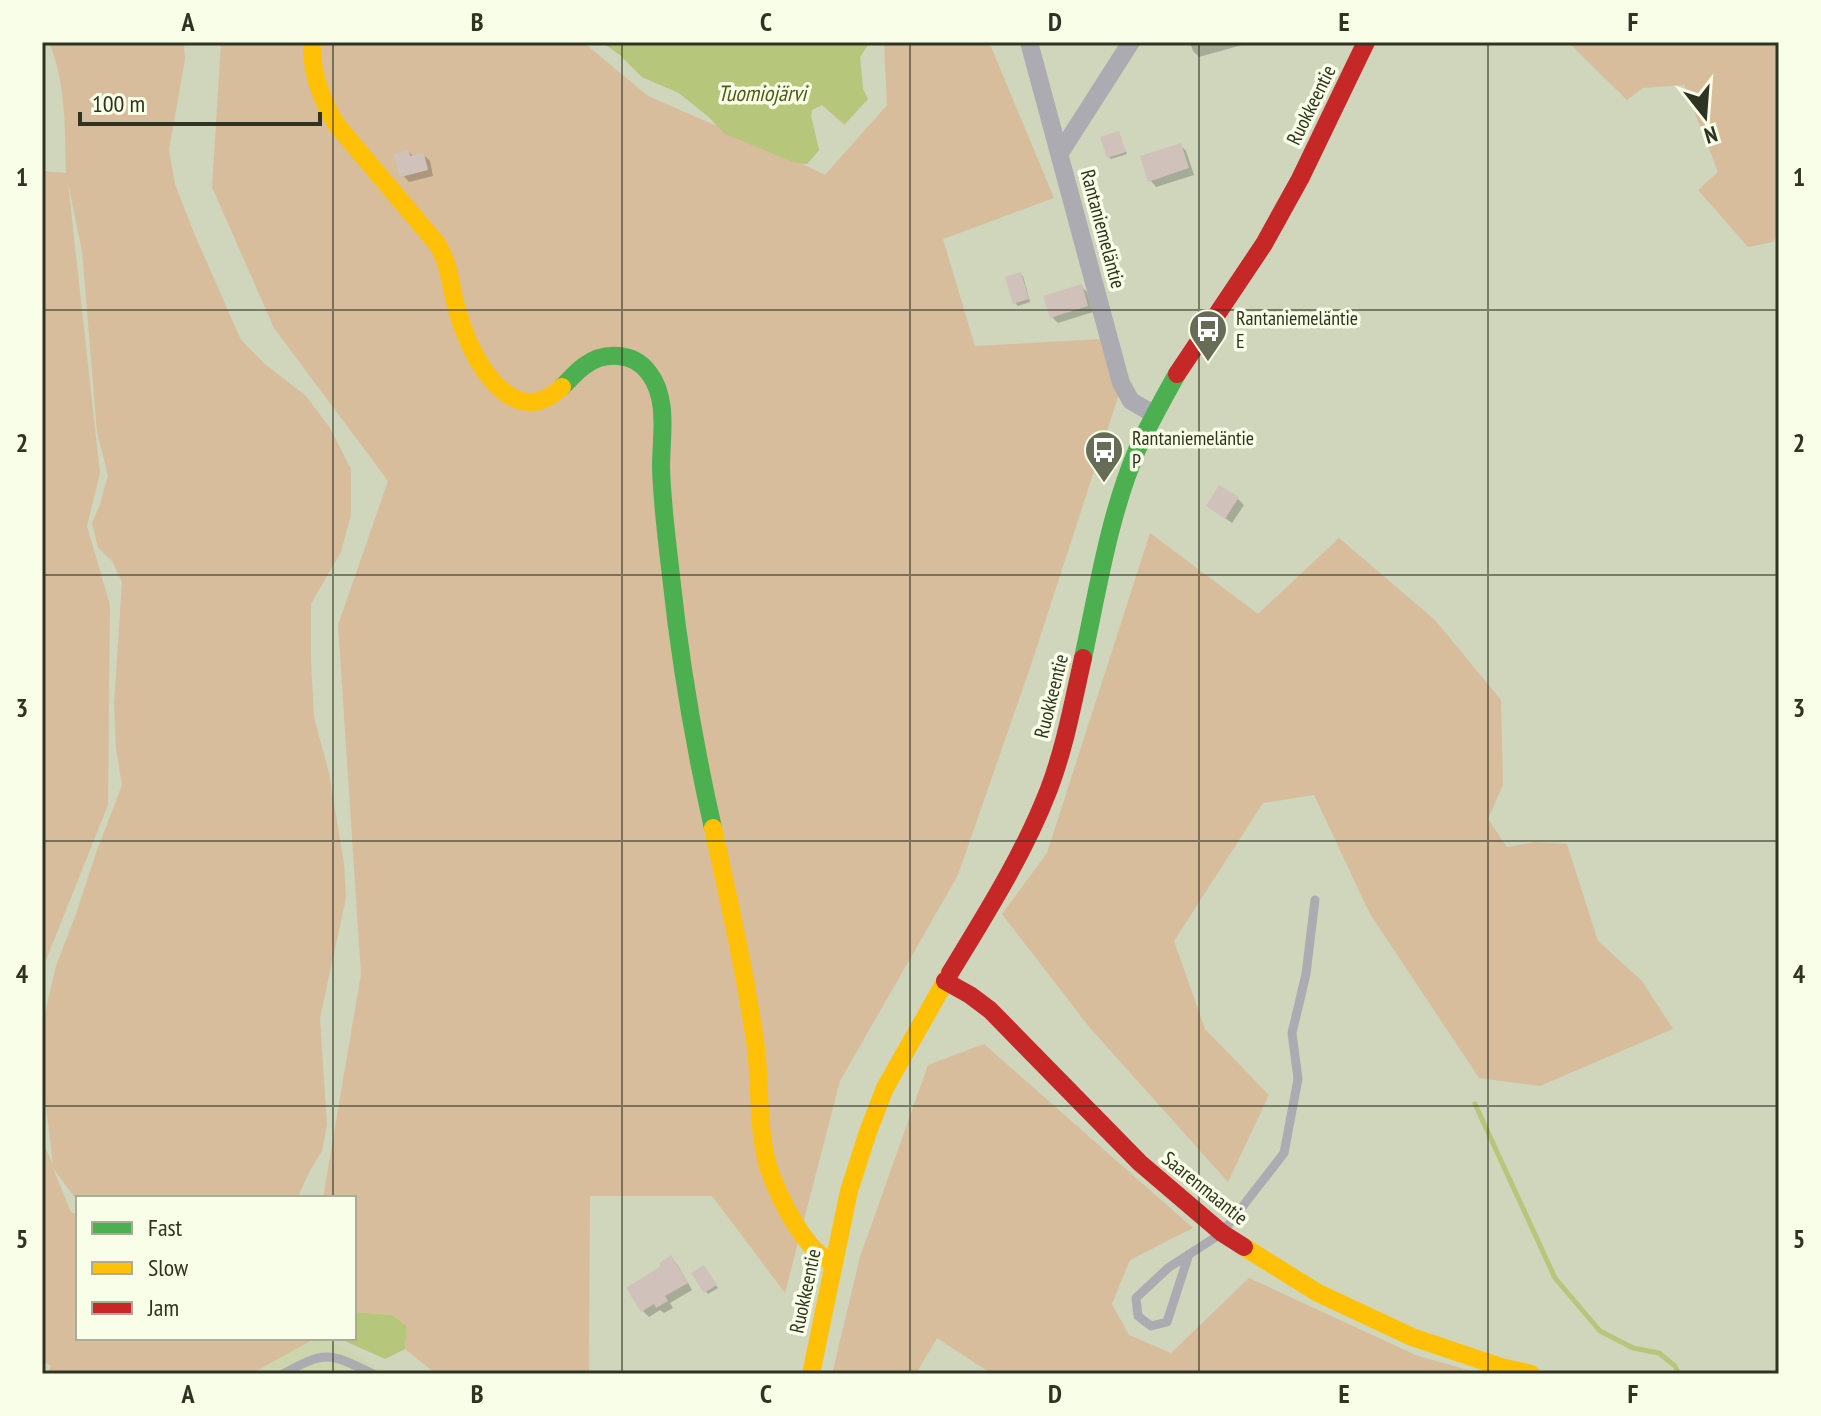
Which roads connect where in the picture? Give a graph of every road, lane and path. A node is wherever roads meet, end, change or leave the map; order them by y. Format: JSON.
{"nodes":[{"id":1,"x":312,"y":42,"type":"edge"},
{"id":2,"x":1029,"y":42,"type":"edge"},
{"id":3,"x":1131,"y":42,"type":"edge"},
{"id":4,"x":1366,"y":42,"type":"edge"},
{"id":5,"x":1060,"y":153,"type":"junction"},
{"id":6,"x":1154,"y":414,"type":"junction"},
{"id":7,"x":1315,"y":900,"type":"dead end"},
{"id":8,"x":945,"y":981,"type":"junction"},
{"id":9,"x":1222,"y":1233,"type":"junction"},
{"id":10,"x":1189,"y":1254,"type":"junction"},
{"id":11,"x":833,"y":1263,"type":"junction"},
{"id":12,"x":283,"y":1374,"type":"edge"},
{"id":13,"x":373,"y":1374,"type":"edge"},
{"id":14,"x":811,"y":1374,"type":"edge"},
{"id":15,"x":1531,"y":1374,"type":"edge"}],
"edges":[{"from":1,"to":11,"type":"street"},
{"from":2,"to":5,"type":"street","name":"Rantaniemeläntie"},
{"from":3,"to":5,"type":"street"},
{"from":4,"to":6,"type":"street","name":"Ruokkeentie"},
{"from":5,"to":6,"type":"street","name":"Rantaniemeläntie"},
{"from":6,"to":8,"type":"street","name":"Ruokkeentie"},
{"from":7,"to":9,"type":"lane"},
{"from":8,"to":9,"type":"street","name":"Saarenmaantie"},
{"from":8,"to":11,"type":"street","name":"Ruokkeentie"},
{"from":9,"to":10,"type":"lane"},
{"from":9,"to":15,"type":"street","name":"Saarenmaantie"},
{"from":10,"to":10,"type":"lane"},
{"from":11,"to":14,"type":"street","name":"Ruokkeentie"},
{"from":12,"to":13,"type":"lane"}]}
